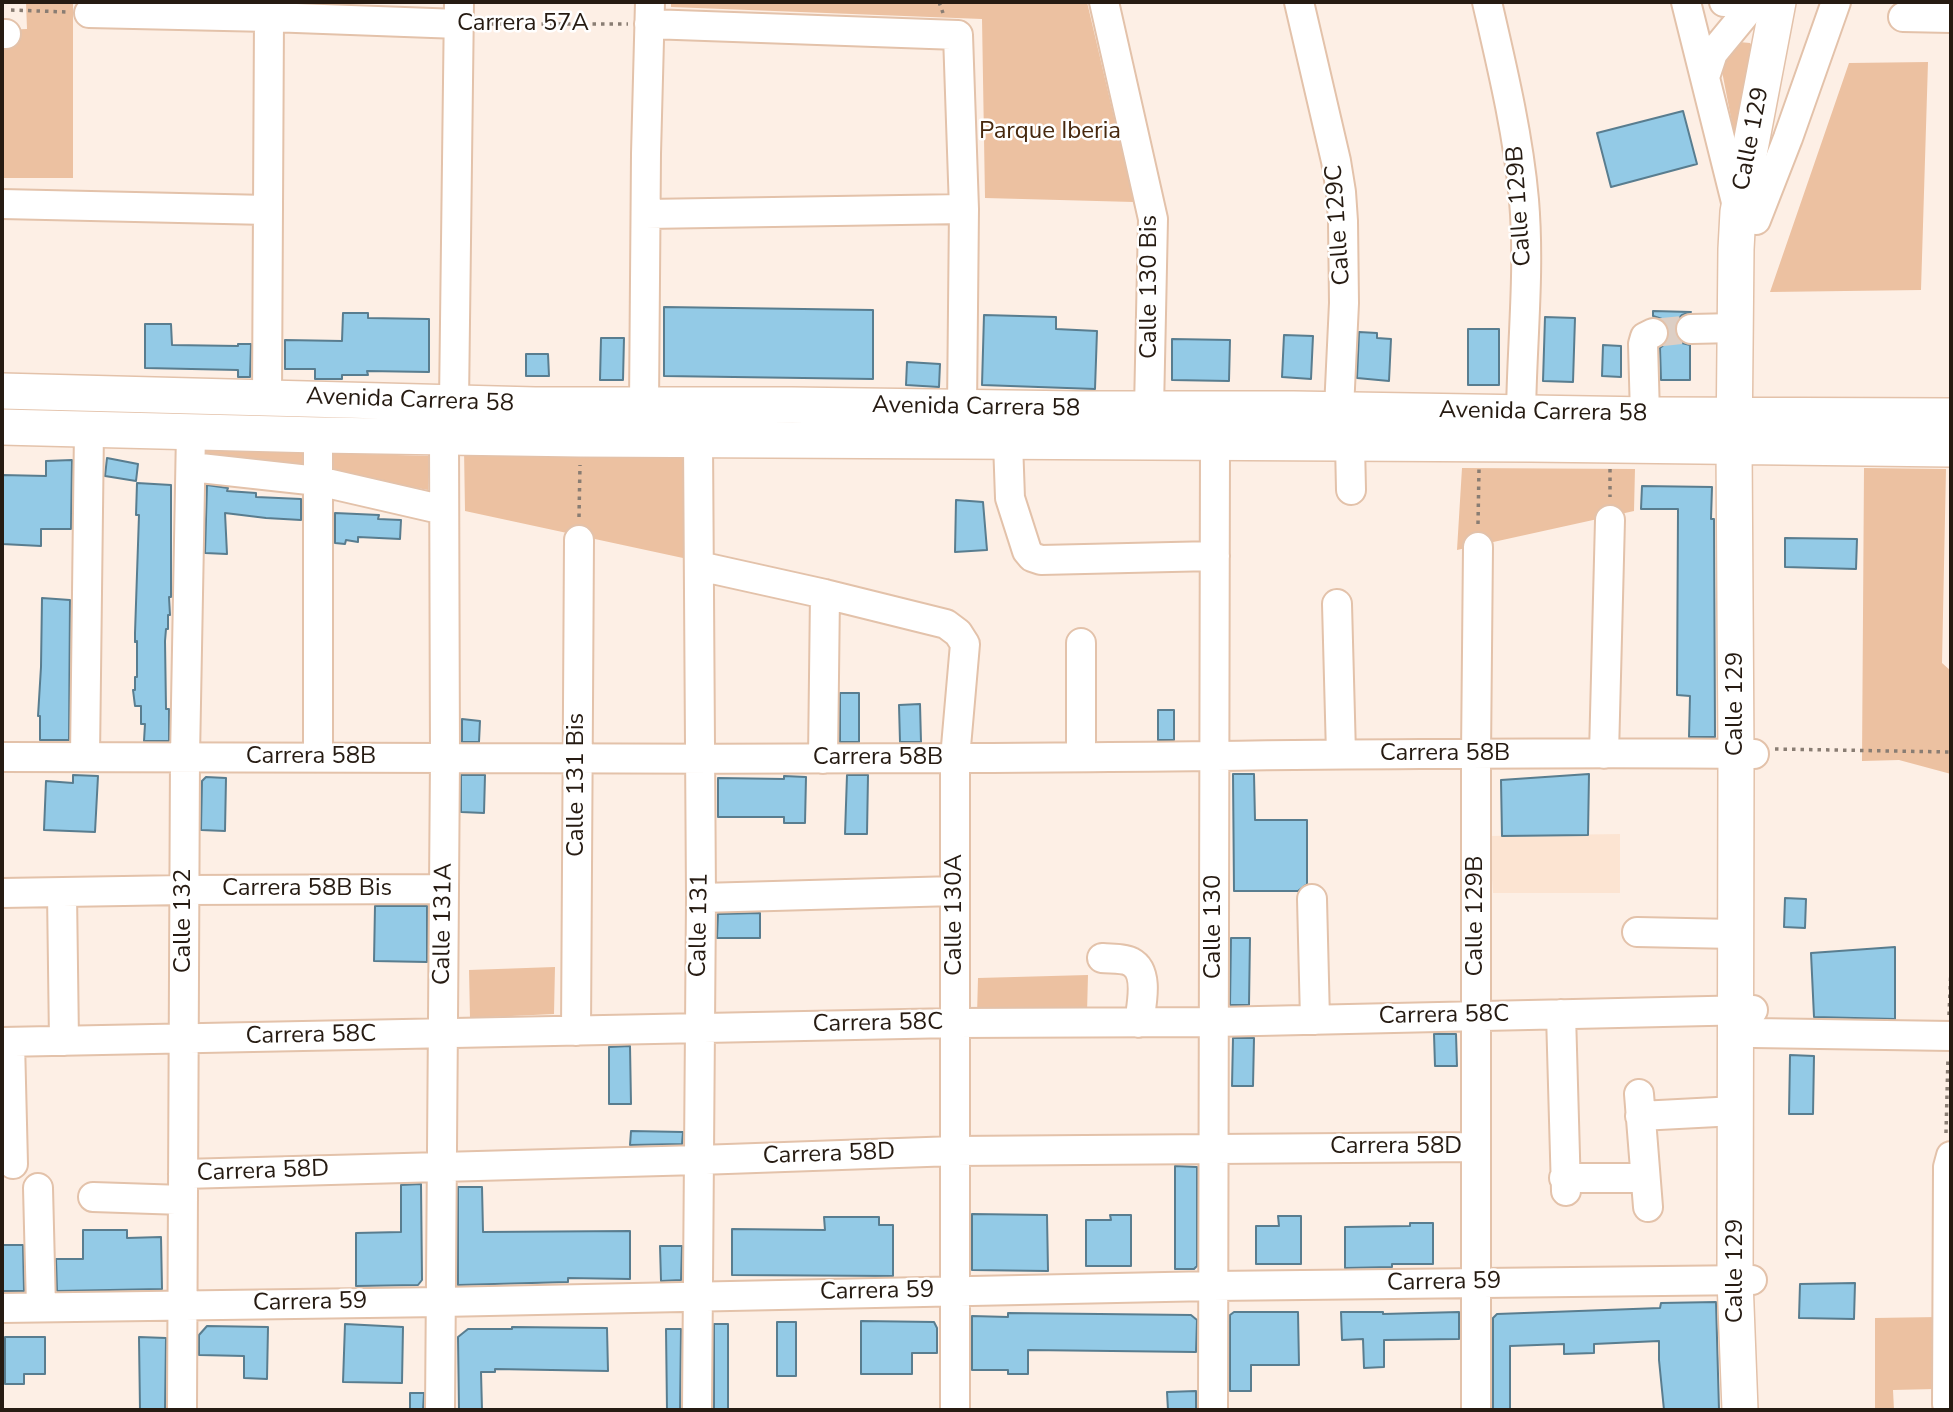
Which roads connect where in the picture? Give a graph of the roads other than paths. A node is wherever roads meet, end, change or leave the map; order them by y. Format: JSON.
{"nodes":[{"id":1,"x":1104,"y":2,"type":"edge"},
{"id":2,"x":1299,"y":2,"type":"edge"},
{"id":3,"x":1487,"y":2,"type":"edge"},
{"id":4,"x":1686,"y":2,"type":"edge"},
{"id":5,"x":1755,"y":2,"type":"edge"},
{"id":6,"x":1779,"y":2,"type":"edge"},
{"id":7,"x":1796,"y":2,"type":"edge"},
{"id":8,"x":1836,"y":2,"type":"edge"},
{"id":9,"x":89,"y":13,"type":"road end"},
{"id":10,"x":459,"y":13,"type":"edge"},
{"id":11,"x":649,"y":13,"type":"edge"},
{"id":12,"x":270,"y":17,"type":"junction"},
{"id":13,"x":1903,"y":17,"type":"dead end"},
{"id":14,"x":1951,"y":18,"type":"edge"},
{"id":15,"x":1705,"y":78,"type":"junction"},
{"id":16,"x":2,"y":204,"type":"edge"},
{"id":17,"x":964,"y":209,"type":"junction"},
{"id":18,"x":268,"y":210,"type":"junction"},
{"id":19,"x":646,"y":214,"type":"junction"},
{"id":20,"x":1747,"y":216,"type":"junction"},
{"id":21,"x":1735,"y":328,"type":"junction"},
{"id":22,"x":1690,"y":329,"type":"tunnel mouth"},
{"id":23,"x":1653,"y":333,"type":"dead end"},
{"id":24,"x":2,"y":391,"type":"edge"},
{"id":25,"x":267,"y":397,"type":"junction"},
{"id":26,"x":454,"y":402,"type":"junction"},
{"id":27,"x":644,"y":405,"type":"junction"},
{"id":28,"x":962,"y":408,"type":"junction"},
{"id":29,"x":1149,"y":409,"type":"junction"},
{"id":30,"x":1339,"y":410,"type":"junction"},
{"id":31,"x":1521,"y":413,"type":"junction"},
{"id":32,"x":1645,"y":415,"type":"junction"},
{"id":33,"x":1951,"y":416,"type":"edge"},
{"id":34,"x":2,"y":427,"type":"edge"},
{"id":35,"x":89,"y":429,"type":"junction"},
{"id":36,"x":1743,"y":431,"type":"junction"},
{"id":37,"x":191,"y":432,"type":"junction"},
{"id":38,"x":318,"y":435,"type":"junction"},
{"id":39,"x":444,"y":438,"type":"junction"},
{"id":40,"x":698,"y":440,"type":"junction"},
{"id":41,"x":1017,"y":442,"type":"junction"},
{"id":42,"x":1215,"y":443,"type":"junction"},
{"id":43,"x":1350,"y":444,"type":"junction"},
{"id":44,"x":1951,"y":449,"type":"edge"},
{"id":45,"x":191,"y":467,"type":"junction"},
{"id":46,"x":318,"y":481,"type":"junction"},
{"id":47,"x":1351,"y":490,"type":"dead end"},
{"id":48,"x":444,"y":510,"type":"junction"},
{"id":49,"x":1610,"y":520,"type":"road end"},
{"id":50,"x":579,"y":540,"type":"road end"},
{"id":51,"x":1478,"y":547,"type":"road end"},
{"id":52,"x":1215,"y":556,"type":"junction"},
{"id":53,"x":699,"y":566,"type":"junction"},
{"id":54,"x":825,"y":594,"type":"junction"},
{"id":55,"x":1337,"y":604,"type":"dead end"},
{"id":56,"x":1081,"y":643,"type":"dead end"},
{"id":57,"x":1748,"y":752,"type":"junction"},
{"id":58,"x":1341,"y":754,"type":"junction"},
{"id":59,"x":1476,"y":754,"type":"junction"},
{"id":60,"x":1604,"y":754,"type":"junction"},
{"id":61,"x":2,"y":757,"type":"edge"},
{"id":62,"x":86,"y":757,"type":"junction"},
{"id":63,"x":185,"y":757,"type":"junction"},
{"id":64,"x":318,"y":757,"type":"junction"},
{"id":65,"x":577,"y":757,"type":"junction"},
{"id":66,"x":1081,"y":757,"type":"junction"},
{"id":67,"x":1215,"y":757,"type":"junction"},
{"id":68,"x":446,"y":758,"type":"junction"},
{"id":69,"x":955,"y":758,"type":"junction"},
{"id":70,"x":701,"y":759,"type":"junction"},
{"id":71,"x":823,"y":759,"type":"junction"},
{"id":72,"x":444,"y":889,"type":"junction"},
{"id":73,"x":184,"y":890,"type":"junction"},
{"id":74,"x":955,"y":891,"type":"junction"},
{"id":75,"x":2,"y":893,"type":"edge"},
{"id":76,"x":62,"y":893,"type":"junction"},
{"id":77,"x":701,"y":898,"type":"junction"},
{"id":78,"x":1312,"y":899,"type":"dead end"},
{"id":79,"x":1637,"y":932,"type":"dead end"},
{"id":80,"x":1735,"y":934,"type":"junction"},
{"id":81,"x":1102,"y":958,"type":"dead end"},
{"id":82,"x":1561,"y":1014,"type":"junction"},
{"id":83,"x":1476,"y":1015,"type":"junction"},
{"id":84,"x":1747,"y":1018,"type":"junction"},
{"id":85,"x":1315,"y":1020,"type":"junction"},
{"id":86,"x":1214,"y":1022,"type":"junction"},
{"id":87,"x":955,"y":1023,"type":"junction"},
{"id":88,"x":1139,"y":1023,"type":"junction"},
{"id":89,"x":699,"y":1028,"type":"junction"},
{"id":90,"x":576,"y":1031,"type":"junction"},
{"id":91,"x":443,"y":1033,"type":"junction"},
{"id":92,"x":1951,"y":1036,"type":"edge"},
{"id":93,"x":184,"y":1038,"type":"junction"},
{"id":94,"x":64,"y":1041,"type":"junction"},
{"id":95,"x":6,"y":1042,"type":"edge"},
{"id":96,"x":1736,"y":1111,"type":"junction"},
{"id":97,"x":1476,"y":1147,"type":"junction"},
{"id":98,"x":1213,"y":1148,"type":"junction"},
{"id":99,"x":955,"y":1151,"type":"junction"},
{"id":100,"x":1951,"y":1156,"type":"edge"},
{"id":101,"x":699,"y":1160,"type":"junction"},
{"id":102,"x":13,"y":1164,"type":"dead end"},
{"id":103,"x":442,"y":1167,"type":"junction"},
{"id":104,"x":1645,"y":1178,"type":"junction"},
{"id":105,"x":183,"y":1187,"type":"junction"},
{"id":106,"x":37,"y":1188,"type":"dead end"},
{"id":107,"x":93,"y":1197,"type":"dead end"},
{"id":108,"x":1647,"y":1208,"type":"dead end"},
{"id":109,"x":1744,"y":1280,"type":"junction"},
{"id":110,"x":1476,"y":1282,"type":"junction"},
{"id":111,"x":1213,"y":1286,"type":"junction"},
{"id":112,"x":955,"y":1291,"type":"junction"},
{"id":113,"x":699,"y":1296,"type":"junction"},
{"id":114,"x":441,"y":1301,"type":"junction"},
{"id":115,"x":182,"y":1305,"type":"junction"},
{"id":116,"x":41,"y":1307,"type":"junction"},
{"id":117,"x":2,"y":1308,"type":"edge"},
{"id":118,"x":182,"y":1410,"type":"edge"},
{"id":119,"x":440,"y":1410,"type":"edge"},
{"id":120,"x":697,"y":1410,"type":"edge"},
{"id":121,"x":955,"y":1410,"type":"edge"},
{"id":122,"x":1213,"y":1410,"type":"edge"},
{"id":123,"x":1476,"y":1410,"type":"edge"},
{"id":124,"x":1740,"y":1410,"type":"edge"},
{"id":125,"x":1758,"y":1410,"type":"edge"},
{"id":126,"x":1949,"y":1410,"type":"edge"}],
"edges":[{"from":1,"to":29,"type":"street","name":"Calle 130 Bis"},
{"from":2,"to":30,"type":"street","name":"Calle 129C"},
{"from":3,"to":31,"type":"street","name":"Calle 129B"},
{"from":4,"to":15,"type":"street"},
{"from":5,"to":15,"type":"street"},
{"from":6,"to":20,"type":"main road","name":"Calle 129"},
{"from":7,"to":20,"type":"main road","name":"Calle 129"},
{"from":8,"to":20,"type":"street"},
{"from":9,"to":12,"type":"street","name":"Carrera 57A"},
{"from":10,"to":12,"type":"street","name":"Carrera 57A"},
{"from":10,"to":26,"type":"street"},
{"from":11,"to":17,"type":"street"},
{"from":11,"to":19,"type":"street"},
{"from":12,"to":18,"type":"street"},
{"from":13,"to":14,"type":"street"},
{"from":15,"to":20,"type":"street"},
{"from":16,"to":18,"type":"street"},
{"from":17,"to":19,"type":"street"},
{"from":17,"to":28,"type":"street"},
{"from":18,"to":25,"type":"street"},
{"from":19,"to":27,"type":"street"},
{"from":20,"to":21,"type":"main road","name":"Calle 129"},
{"from":20,"to":36,"type":"main road","name":"Calle 129"},
{"from":21,"to":22,"type":"street"},
{"from":21,"to":36,"type":"main road","name":"Calle 129"},
{"from":23,"to":32,"type":"street"},
{"from":24,"to":25,"type":"main road","name":"Avenida Carrera 58"},
{"from":25,"to":26,"type":"main road","name":"Avenida Carrera 58"},
{"from":26,"to":27,"type":"main road","name":"Avenida Carrera 58"},
{"from":27,"to":28,"type":"main road","name":"Avenida Carrera 58"},
{"from":28,"to":29,"type":"main road","name":"Avenida Carrera 58"},
{"from":29,"to":30,"type":"main road","name":"Avenida Carrera 58"},
{"from":30,"to":31,"type":"main road","name":"Avenida Carrera 58"},
{"from":31,"to":32,"type":"main road","name":"Avenida Carrera 58"},
{"from":32,"to":36,"type":"main road","name":"Avenida Carrera 58"},
{"from":33,"to":36,"type":"main road","name":"Avenida Carrera 58"},
{"from":34,"to":35,"type":"main road","name":"Avenida Carrera 58"},
{"from":35,"to":37,"type":"main road","name":"Avenida Carrera 58"},
{"from":35,"to":62,"type":"street"},
{"from":36,"to":43,"type":"main road","name":"Avenida Carrera 58"},
{"from":36,"to":44,"type":"main road","name":"Avenida Carrera 58"},
{"from":36,"to":57,"type":"main road","name":"Calle 129"},
{"from":37,"to":38,"type":"main road","name":"Avenida Carrera 58"},
{"from":37,"to":45,"type":"street","name":"Calle 132"},
{"from":38,"to":39,"type":"main road","name":"Avenida Carrera 58"},
{"from":38,"to":46,"type":"street"},
{"from":39,"to":40,"type":"main road","name":"Avenida Carrera 58"},
{"from":39,"to":48,"type":"street","name":"Calle 131A"},
{"from":40,"to":41,"type":"main road","name":"Avenida Carrera 58"},
{"from":40,"to":53,"type":"street","name":"Calle 131"},
{"from":41,"to":42,"type":"main road","name":"Avenida Carrera 58"},
{"from":41,"to":52,"type":"street"},
{"from":42,"to":43,"type":"main road","name":"Avenida Carrera 58"},
{"from":42,"to":52,"type":"street","name":"Calle 130"},
{"from":43,"to":47,"type":"street"},
{"from":45,"to":46,"type":"street"},
{"from":45,"to":63,"type":"street","name":"Calle 132"},
{"from":46,"to":48,"type":"street"},
{"from":46,"to":64,"type":"street"},
{"from":48,"to":68,"type":"street","name":"Calle 131A"},
{"from":49,"to":60,"type":"street"},
{"from":50,"to":65,"type":"street","name":"Calle 131 Bis"},
{"from":51,"to":59,"type":"street","name":"Calle 129B"},
{"from":52,"to":67,"type":"street","name":"Calle 130"},
{"from":53,"to":54,"type":"street"},
{"from":53,"to":70,"type":"street","name":"Calle 131"},
{"from":54,"to":69,"type":"street","name":"Calle 130A"},
{"from":54,"to":71,"type":"street"},
{"from":55,"to":58,"type":"street"},
{"from":56,"to":66,"type":"street"},
{"from":57,"to":60,"type":"street","name":"Carrera 58B"},
{"from":57,"to":80,"type":"main road","name":"Calle 129"},
{"from":57,"to":84,"type":"main road","name":"Calle 129"},
{"from":58,"to":59,"type":"street","name":"Carrera 58B"},
{"from":58,"to":67,"type":"street","name":"Carrera 58B"},
{"from":59,"to":60,"type":"street","name":"Carrera 58B"},
{"from":59,"to":83,"type":"street","name":"Calle 129B"},
{"from":61,"to":62,"type":"street","name":"Carrera 58B"},
{"from":62,"to":63,"type":"street","name":"Carrera 58B"},
{"from":63,"to":64,"type":"street","name":"Carrera 58B"},
{"from":63,"to":73,"type":"street","name":"Calle 132"},
{"from":64,"to":68,"type":"street","name":"Carrera 58B"},
{"from":65,"to":68,"type":"street","name":"Carrera 58B"},
{"from":65,"to":70,"type":"street","name":"Carrera 58B"},
{"from":65,"to":90,"type":"street","name":"Calle 131 Bis"},
{"from":66,"to":67,"type":"street","name":"Carrera 58B"},
{"from":66,"to":69,"type":"street","name":"Carrera 58B"},
{"from":67,"to":86,"type":"street","name":"Calle 130"},
{"from":68,"to":72,"type":"street","name":"Calle 131A"},
{"from":69,"to":71,"type":"street","name":"Carrera 58B"},
{"from":69,"to":74,"type":"street","name":"Calle 130A"},
{"from":70,"to":71,"type":"street","name":"Carrera 58B"},
{"from":70,"to":77,"type":"street","name":"Calle 131"},
{"from":72,"to":73,"type":"street","name":"Carrera 58B Bis"},
{"from":72,"to":91,"type":"street","name":"Calle 131A"},
{"from":73,"to":76,"type":"street","name":"Carrera 58B Bis"},
{"from":73,"to":93,"type":"street","name":"Calle 132"},
{"from":74,"to":77,"type":"street"},
{"from":74,"to":87,"type":"street","name":"Calle 130A"},
{"from":75,"to":76,"type":"street","name":"Carrera 58B Bis"},
{"from":76,"to":94,"type":"street"},
{"from":77,"to":89,"type":"street","name":"Calle 131"},
{"from":78,"to":85,"type":"street"},
{"from":79,"to":80,"type":"street"},
{"from":80,"to":84,"type":"main road","name":"Calle 129"},
{"from":81,"to":88,"type":"street"},
{"from":82,"to":83,"type":"street","name":"Carrera 58C"},
{"from":82,"to":84,"type":"street","name":"Carrera 58C"},
{"from":82,"to":104,"type":"street"},
{"from":83,"to":85,"type":"street","name":"Carrera 58C"},
{"from":83,"to":97,"type":"street","name":"Calle 129B"},
{"from":84,"to":92,"type":"street","name":"Carrera 58C"},
{"from":84,"to":96,"type":"main road","name":"Calle 129"},
{"from":84,"to":109,"type":"main road","name":"Calle 129"},
{"from":85,"to":86,"type":"street","name":"Carrera 58C"},
{"from":86,"to":88,"type":"street","name":"Carrera 58C"},
{"from":86,"to":98,"type":"street","name":"Calle 130"},
{"from":87,"to":88,"type":"street","name":"Carrera 58C"},
{"from":87,"to":89,"type":"street","name":"Carrera 58C"},
{"from":87,"to":99,"type":"street","name":"Calle 130A"},
{"from":89,"to":90,"type":"street","name":"Carrera 58C"},
{"from":89,"to":101,"type":"street","name":"Calle 131"},
{"from":90,"to":91,"type":"street","name":"Carrera 58C"},
{"from":91,"to":93,"type":"street","name":"Carrera 58C"},
{"from":91,"to":103,"type":"street","name":"Calle 131A"},
{"from":93,"to":94,"type":"street","name":"Carrera 58C"},
{"from":93,"to":105,"type":"street","name":"Calle 132"},
{"from":94,"to":95,"type":"street","name":"Carrera 58C"},
{"from":95,"to":102,"type":"street"},
{"from":96,"to":104,"type":"street"},
{"from":96,"to":109,"type":"main road","name":"Calle 129"},
{"from":97,"to":98,"type":"street","name":"Carrera 58D"},
{"from":97,"to":110,"type":"street","name":"Calle 129B"},
{"from":98,"to":99,"type":"street","name":"Carrera 58D"},
{"from":98,"to":111,"type":"street","name":"Calle 130"},
{"from":99,"to":101,"type":"street","name":"Carrera 58D"},
{"from":99,"to":112,"type":"street","name":"Calle 130A"},
{"from":100,"to":126,"type":"street"},
{"from":101,"to":103,"type":"street","name":"Carrera 58D"},
{"from":101,"to":113,"type":"street","name":"Calle 131"},
{"from":103,"to":105,"type":"street","name":"Carrera 58D"},
{"from":103,"to":114,"type":"street","name":"Calle 131A"},
{"from":104,"to":108,"type":"street"},
{"from":105,"to":107,"type":"street","name":"Carrera 58D"},
{"from":105,"to":115,"type":"street","name":"Calle 132"},
{"from":106,"to":116,"type":"street"},
{"from":109,"to":110,"type":"street","name":"Carrera 59"},
{"from":109,"to":124,"type":"main road","name":"Calle 129"},
{"from":109,"to":125,"type":"main road","name":"Calle 129"},
{"from":110,"to":111,"type":"street","name":"Carrera 59"},
{"from":110,"to":123,"type":"street","name":"Calle 129B"},
{"from":111,"to":112,"type":"street","name":"Carrera 59"},
{"from":111,"to":122,"type":"street","name":"Calle 130"},
{"from":112,"to":113,"type":"street","name":"Carrera 59"},
{"from":112,"to":121,"type":"street","name":"Calle 130A"},
{"from":113,"to":114,"type":"street","name":"Carrera 59"},
{"from":113,"to":120,"type":"street","name":"Calle 131"},
{"from":114,"to":115,"type":"street","name":"Carrera 59"},
{"from":114,"to":119,"type":"street","name":"Calle 131A"},
{"from":115,"to":116,"type":"street","name":"Carrera 59"},
{"from":115,"to":118,"type":"street","name":"Calle 132"},
{"from":116,"to":117,"type":"street","name":"Carrera 59"}]}
